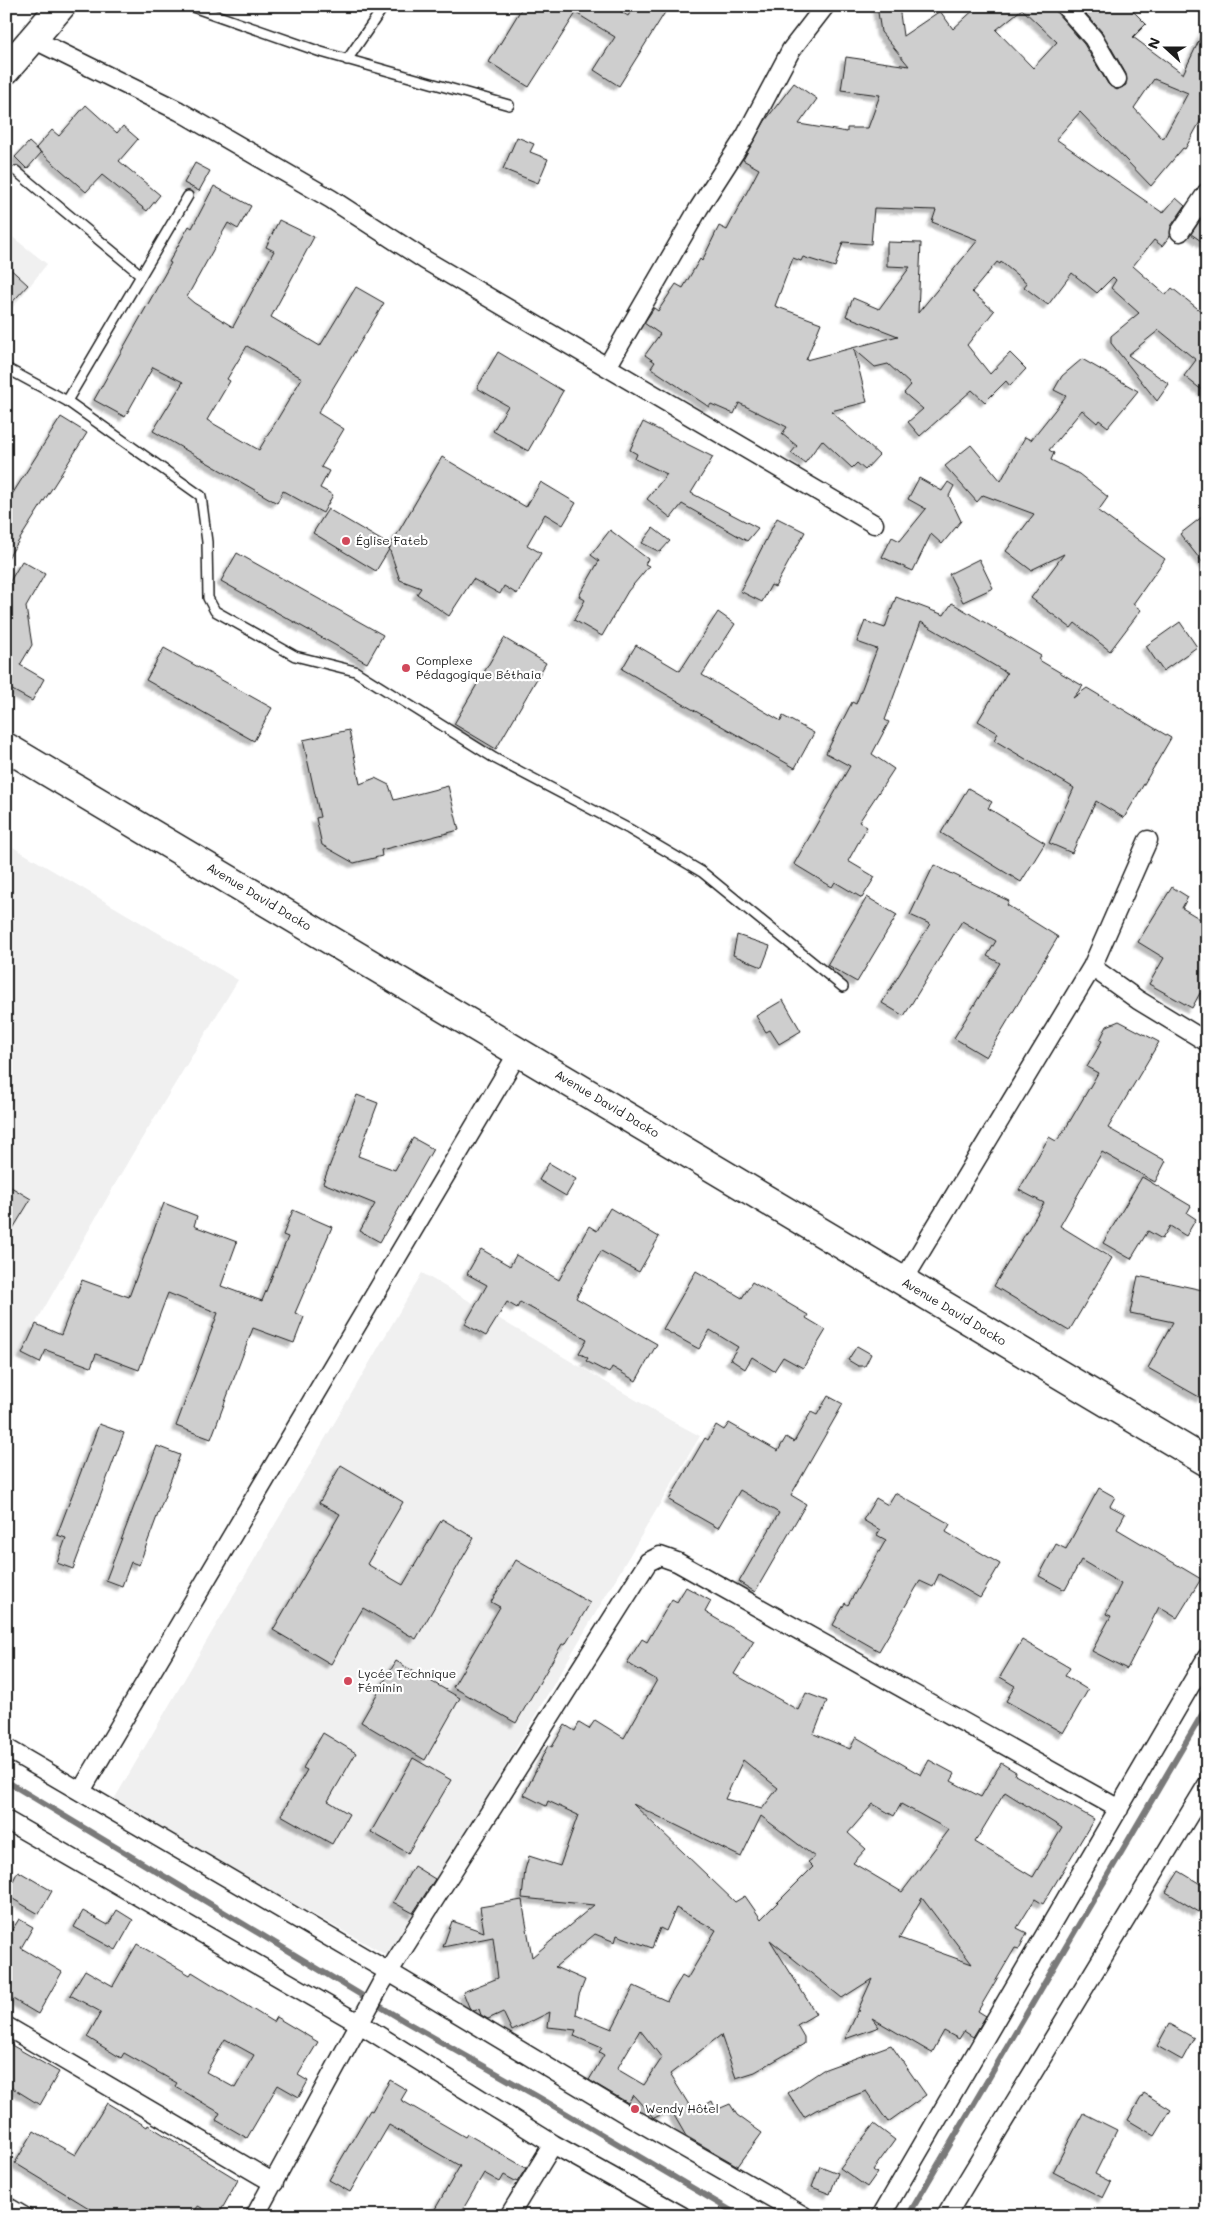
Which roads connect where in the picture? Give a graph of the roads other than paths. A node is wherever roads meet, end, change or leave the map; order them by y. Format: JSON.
{"nodes":[{"id":1,"x":61,"y":6,"type":"edge"},
{"id":2,"x":190,"y":6,"type":"edge"},
{"id":3,"x":384,"y":6,"type":"edge"},
{"id":4,"x":825,"y":6,"type":"edge"},
{"id":5,"x":1065,"y":6,"type":"edge"},
{"id":6,"x":33,"y":39,"type":"junction"},
{"id":7,"x":347,"y":60,"type":"junction"},
{"id":8,"x":6,"y":70,"type":"edge"},
{"id":9,"x":1117,"y":79,"type":"dead end"},
{"id":10,"x":509,"y":105,"type":"dead end"},
{"id":11,"x":16,"y":172,"type":"dead end"},
{"id":12,"x":1207,"y":192,"type":"edge"},
{"id":13,"x":188,"y":196,"type":"dead end"},
{"id":14,"x":1180,"y":232,"type":"dead end"},
{"id":15,"x":142,"y":275,"type":"junction"},
{"id":16,"x":607,"y":367,"type":"junction"},
{"id":17,"x":6,"y":368,"type":"edge"},
{"id":18,"x":66,"y":401,"type":"junction"},
{"id":19,"x":874,"y":524,"type":"dead end"},
{"id":20,"x":6,"y":747,"type":"edge"},
{"id":21,"x":1148,"y":840,"type":"dead end"},
{"id":22,"x":1092,"y":968,"type":"junction"},
{"id":23,"x":842,"y":987,"type":"dead end"},
{"id":24,"x":1207,"y":1042,"type":"edge"},
{"id":25,"x":519,"y":1052,"type":"junction"},
{"id":26,"x":903,"y":1281,"type":"junction"},
{"id":27,"x":1207,"y":1462,"type":"edge"},
{"id":28,"x":1207,"y":1657,"type":"edge"},
{"id":29,"x":6,"y":1748,"type":"edge"},
{"id":30,"x":1207,"y":1786,"type":"edge"},
{"id":31,"x":81,"y":1792,"type":"junction"},
{"id":32,"x":1119,"y":1809,"type":"junction"},
{"id":33,"x":6,"y":1820,"type":"edge"},
{"id":34,"x":385,"y":1978,"type":"junction"},
{"id":35,"x":363,"y":2018,"type":"junction"},
{"id":36,"x":6,"y":2026,"type":"edge"},
{"id":37,"x":553,"y":2144,"type":"junction"},
{"id":38,"x":274,"y":2182,"type":"junction"},
{"id":39,"x":6,"y":2206,"type":"edge"},
{"id":40,"x":23,"y":2216,"type":"edge"},
{"id":41,"x":255,"y":2216,"type":"edge"},
{"id":42,"x":509,"y":2216,"type":"edge"},
{"id":43,"x":682,"y":2216,"type":"edge"},
{"id":44,"x":804,"y":2216,"type":"edge"},
{"id":45,"x":881,"y":2216,"type":"edge"},
{"id":46,"x":946,"y":2216,"type":"edge"}],
"edges":[{"from":1,"to":6,"type":"main road"},
{"from":2,"to":7,"type":"lane"},
{"from":3,"to":7,"type":"lane"},
{"from":4,"to":16,"type":"street"},
{"from":5,"to":9,"type":"street"},
{"from":6,"to":8,"type":"main road"},
{"from":6,"to":16,"type":"street"},
{"from":7,"to":10,"type":"lane"},
{"from":11,"to":15,"type":"lane"},
{"from":12,"to":14,"type":"street"},
{"from":13,"to":15,"type":"lane"},
{"from":15,"to":18,"type":"lane"},
{"from":16,"to":19,"type":"street"},
{"from":17,"to":18,"type":"lane"},
{"from":18,"to":23,"type":"lane"},
{"from":20,"to":25,"type":"main road","name":"Avenue David Dacko"},
{"from":21,"to":22,"type":"street"},
{"from":22,"to":24,"type":"street"},
{"from":22,"to":26,"type":"street"},
{"from":25,"to":26,"type":"main road","name":"Avenue David Dacko"},
{"from":25,"to":31,"type":"street"},
{"from":26,"to":27,"type":"main road","name":"Avenue David Dacko"},
{"from":28,"to":32,"type":"street"},
{"from":29,"to":31,"type":"street"},
{"from":30,"to":46,"type":"street"},
{"from":31,"to":34,"type":"street"},
{"from":32,"to":34,"type":"street"},
{"from":32,"to":45,"type":"street"},
{"from":33,"to":35,"type":"street"},
{"from":34,"to":35,"type":"street"},
{"from":34,"to":44,"type":"street"},
{"from":35,"to":37,"type":"street"},
{"from":35,"to":38,"type":"street"},
{"from":36,"to":38,"type":"street"},
{"from":37,"to":42,"type":"street"},
{"from":37,"to":43,"type":"street"},
{"from":38,"to":41,"type":"street"},
{"from":39,"to":40,"type":"street"}]}
